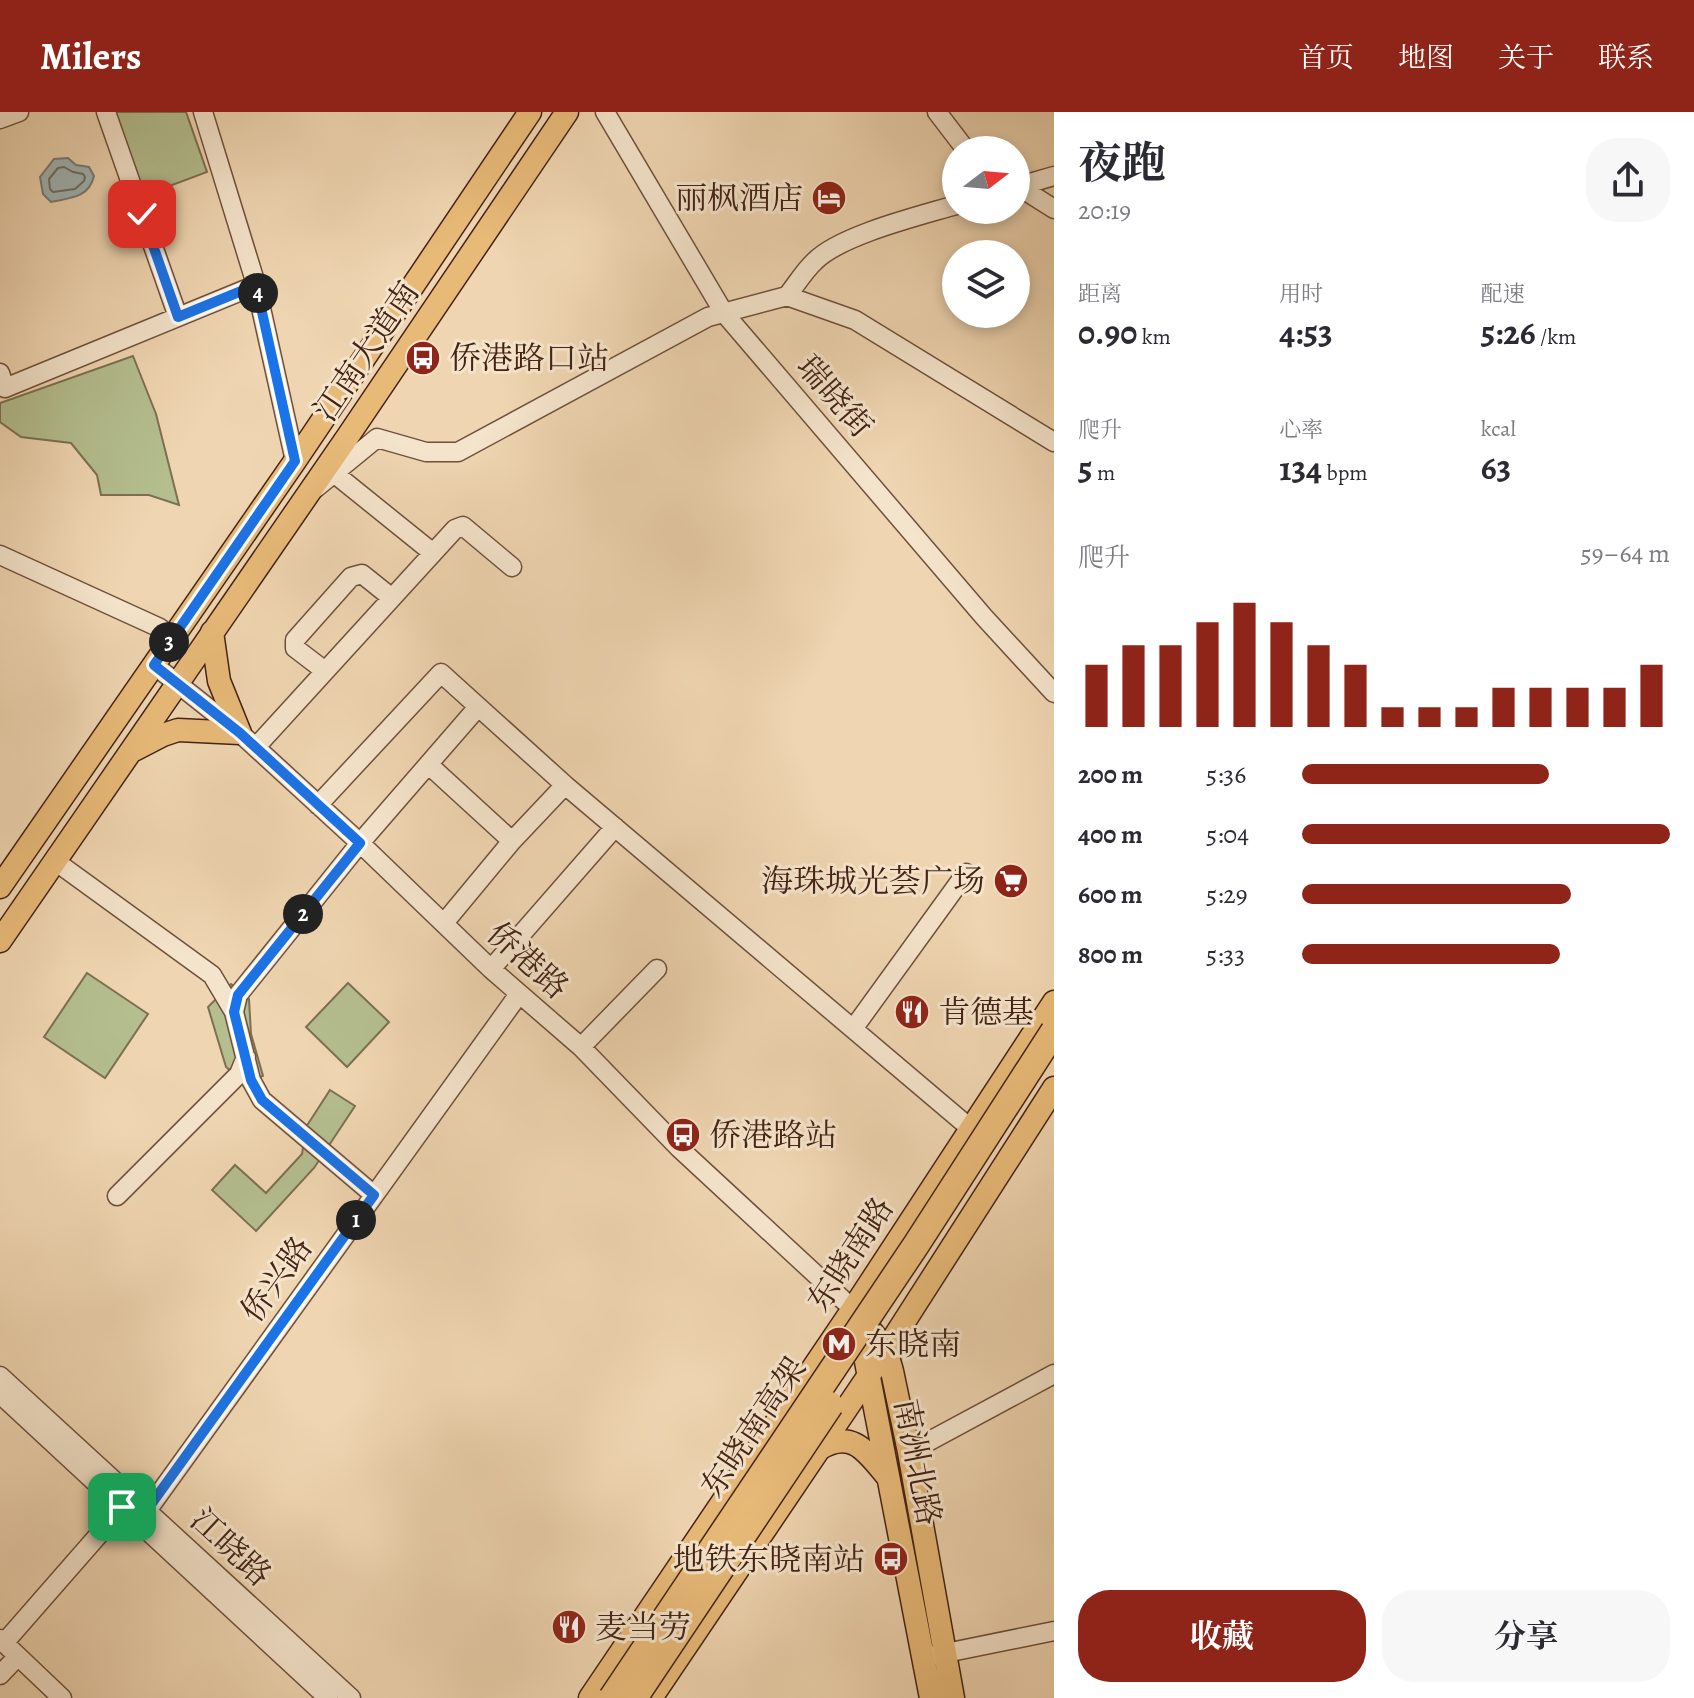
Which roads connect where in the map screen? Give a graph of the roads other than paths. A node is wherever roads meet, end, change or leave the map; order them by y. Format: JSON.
{"nodes":[{"id":1,"x":19,"y":112,"type":"edge"},
{"id":2,"x":106,"y":112,"type":"edge"},
{"id":3,"x":203,"y":112,"type":"edge"},
{"id":4,"x":530,"y":112,"type":"edge"},
{"id":5,"x":567,"y":112,"type":"edge"},
{"id":6,"x":605,"y":112,"type":"edge"},
{"id":7,"x":937,"y":112,"type":"edge"},
{"id":8,"x":0,"y":119,"type":"edge"},
{"id":9,"x":955,"y":136,"type":"edge"},
{"id":10,"x":1054,"y":176,"type":"edge"},
{"id":11,"x":1030,"y":182,"type":"edge"},
{"id":12,"x":1030,"y":194,"type":"edge"},
{"id":13,"x":942,"y":209,"type":"edge"},
{"id":14,"x":1054,"y":209,"type":"edge"},
{"id":15,"x":256,"y":285,"type":"junction"},
{"id":16,"x":787,"y":296,"type":"junction"},
{"id":17,"x":724,"y":313,"type":"junction"},
{"id":18,"x":178,"y":317,"type":"junction"},
{"id":19,"x":2,"y":383,"type":"edge"},
{"id":20,"x":1054,"y":442,"type":"edge"},
{"id":21,"x":295,"y":461,"type":"junction"},
{"id":22,"x":335,"y":474,"type":"junction"},
{"id":23,"x":308,"y":495,"type":"junction"},
{"id":24,"x":433,"y":553,"type":"junction"},
{"id":25,"x":0,"y":555,"type":"edge"},
{"id":26,"x":512,"y":567,"type":"dead end"},
{"id":27,"x":392,"y":598,"type":"junction"},
{"id":28,"x":160,"y":628,"type":"dead end"},
{"id":29,"x":212,"y":632,"type":"junction"},
{"id":30,"x":154,"y":665,"type":"junction"},
{"id":31,"x":325,"y":671,"type":"junction"},
{"id":32,"x":177,"y":683,"type":"junction"},
{"id":33,"x":1054,"y":693,"type":"edge"},
{"id":34,"x":478,"y":707,"type":"junction"},
{"id":35,"x":248,"y":740,"type":"junction"},
{"id":36,"x":129,"y":753,"type":"junction"},
{"id":37,"x":429,"y":765,"type":"junction"},
{"id":38,"x":565,"y":785,"type":"junction"},
{"id":39,"x":318,"y":805,"type":"junction"},
{"id":40,"x":615,"y":827,"type":"junction"},
{"id":41,"x":512,"y":841,"type":"junction"},
{"id":42,"x":360,"y":843,"type":"junction"},
{"id":43,"x":55,"y":861,"type":"junction"},
{"id":44,"x":966,"y":873,"type":"dead end"},
{"id":45,"x":0,"y":887,"type":"edge"},
{"id":46,"x":444,"y":923,"type":"junction"},
{"id":47,"x":0,"y":941,"type":"edge"},
{"id":48,"x":491,"y":969,"type":"junction"},
{"id":49,"x":657,"y":969,"type":"dead end"},
{"id":50,"x":519,"y":994,"type":"junction"},
{"id":51,"x":1054,"y":1002,"type":"edge"},
{"id":52,"x":234,"y":1012,"type":"junction"},
{"id":53,"x":853,"y":1029,"type":"junction"},
{"id":54,"x":1054,"y":1031,"type":"edge"},
{"id":55,"x":581,"y":1047,"type":"junction"},
{"id":56,"x":246,"y":1057,"type":"junction"},
{"id":57,"x":1054,"y":1061,"type":"edge"},
{"id":58,"x":1054,"y":1088,"type":"edge"},
{"id":59,"x":970,"y":1128,"type":"junction"},
{"id":60,"x":374,"y":1195,"type":"junction"},
{"id":61,"x":117,"y":1196,"type":"dead end"},
{"id":62,"x":853,"y":1309,"type":"junction"},
{"id":63,"x":886,"y":1350,"type":"junction"},
{"id":64,"x":1054,"y":1374,"type":"edge"},
{"id":65,"x":869,"y":1375,"type":"junction"},
{"id":66,"x":0,"y":1376,"type":"edge"},
{"id":67,"x":0,"y":1394,"type":"edge"},
{"id":68,"x":904,"y":1426,"type":"junction"},
{"id":69,"x":879,"y":1433,"type":"junction"},
{"id":70,"x":763,"y":1443,"type":"junction"},
{"id":71,"x":819,"y":1449,"type":"junction"},
{"id":72,"x":909,"y":1452,"type":"junction"},
{"id":73,"x":803,"y":1474,"type":"junction"},
{"id":74,"x":888,"y":1477,"type":"junction"},
{"id":75,"x":127,"y":1502,"type":"junction"},
{"id":76,"x":143,"y":1516,"type":"junction"},
{"id":77,"x":1054,"y":1631,"type":"edge"},
{"id":78,"x":8,"y":1646,"type":"edge"},
{"id":79,"x":934,"y":1656,"type":"junction"},
{"id":80,"x":0,"y":1675,"type":"edge"},
{"id":81,"x":62,"y":1698,"type":"edge"},
{"id":82,"x":328,"y":1698,"type":"edge"},
{"id":83,"x":351,"y":1698,"type":"edge"},
{"id":84,"x":590,"y":1698,"type":"edge"},
{"id":85,"x":612,"y":1698,"type":"edge"},
{"id":86,"x":634,"y":1698,"type":"edge"},
{"id":87,"x":651,"y":1698,"type":"edge"},
{"id":88,"x":931,"y":1698,"type":"edge"},
{"id":89,"x":953,"y":1698,"type":"edge"}],
"edges":[{"from":1,"to":8,"type":"street"},
{"from":2,"to":18,"type":"street"},
{"from":3,"to":15,"type":"street"},
{"from":4,"to":21,"type":"main road","name":"江南大道南"},
{"from":5,"to":23,"type":"main road","name":"江南大道南"},
{"from":6,"to":17,"type":"street","name":"瑞晓街"},
{"from":7,"to":9,"type":"street"},
{"from":10,"to":11,"type":"street"},
{"from":12,"to":14,"type":"street"},
{"from":13,"to":16,"type":"street"},
{"from":15,"to":18,"type":"street"},
{"from":15,"to":21,"type":"street"},
{"from":16,"to":17,"type":"street"},
{"from":16,"to":20,"type":"street"},
{"from":17,"to":22,"type":"street"},
{"from":17,"to":33,"type":"street","name":"瑞晓街"},
{"from":18,"to":19,"type":"street"},
{"from":21,"to":30,"type":"main road","name":"江南大道南"},
{"from":22,"to":23,"type":"street"},
{"from":22,"to":24,"type":"street"},
{"from":23,"to":29,"type":"main road","name":"江南大道南"},
{"from":24,"to":26,"type":"street"},
{"from":24,"to":27,"type":"street"},
{"from":25,"to":28,"type":"street"},
{"from":27,"to":31,"type":"street"},
{"from":27,"to":31,"type":"street"},
{"from":29,"to":32,"type":"main road","name":"江南大道南"},
{"from":29,"to":35,"type":"main road"},
{"from":30,"to":32,"type":"street","name":"侨港路"},
{"from":30,"to":45,"type":"main road","name":"江南大道南"},
{"from":31,"to":35,"type":"street"},
{"from":32,"to":35,"type":"street","name":"侨港路"},
{"from":32,"to":36,"type":"main road","name":"江南大道南"},
{"from":34,"to":37,"type":"street"},
{"from":34,"to":38,"type":"street"},
{"from":34,"to":39,"type":"street"},
{"from":35,"to":36,"type":"main road"},
{"from":35,"to":39,"type":"street","name":"侨港路"},
{"from":36,"to":43,"type":"main road","name":"江南大道南"},
{"from":37,"to":41,"type":"street"},
{"from":37,"to":42,"type":"street"},
{"from":38,"to":40,"type":"street"},
{"from":38,"to":41,"type":"street"},
{"from":39,"to":42,"type":"street","name":"侨港路"},
{"from":40,"to":48,"type":"street"},
{"from":40,"to":53,"type":"street"},
{"from":41,"to":46,"type":"street"},
{"from":42,"to":46,"type":"street","name":"侨港路"},
{"from":42,"to":52,"type":"street"},
{"from":43,"to":47,"type":"main road","name":"江南大道南"},
{"from":43,"to":52,"type":"street"},
{"from":44,"to":53,"type":"street"},
{"from":46,"to":48,"type":"street","name":"侨港路"},
{"from":48,"to":50,"type":"street","name":"侨港路"},
{"from":49,"to":55,"type":"street"},
{"from":50,"to":55,"type":"street","name":"侨港路"},
{"from":50,"to":60,"type":"street","name":"侨兴路"},
{"from":51,"to":59,"type":"main road","name":"东晓南路"},
{"from":52,"to":56,"type":"street"},
{"from":53,"to":59,"type":"street"},
{"from":54,"to":85,"type":"highway","name":"东晓南高架","bridge":true},
{"from":55,"to":62,"type":"street","name":"侨港路"},
{"from":56,"to":60,"type":"street"},
{"from":56,"to":61,"type":"street"},
{"from":57,"to":86,"type":"highway","name":"东晓南高架","bridge":true},
{"from":58,"to":63,"type":"main road"},
{"from":59,"to":62,"type":"main road","name":"东晓南路"},
{"from":60,"to":76,"type":"street","name":"侨兴路"},
{"from":62,"to":63,"type":"main road","name":"南洲北路"},
{"from":62,"to":65,"type":"main road","name":"南洲北路"},
{"from":62,"to":70,"type":"main road","name":"东晓南路"},
{"from":63,"to":65,"type":"main road"},
{"from":63,"to":68,"type":"main road","name":"南洲北路"},
{"from":64,"to":72,"type":"street"},
{"from":65,"to":69,"type":"main road","name":"南洲北路"},
{"from":65,"to":71,"type":"main road"},
{"from":66,"to":75,"type":"street","name":"江晓路"},
{"from":67,"to":75,"type":"street","name":"江晓路"},
{"from":68,"to":69,"type":"street"},
{"from":68,"to":72,"type":"main road","name":"南洲北路"},
{"from":69,"to":74,"type":"main road","name":"南洲北路"},
{"from":70,"to":73,"type":"main road"},
{"from":70,"to":84,"type":"main road","name":"东晓南路"},
{"from":71,"to":73,"type":"main road"},
{"from":71,"to":74,"type":"main road"},
{"from":72,"to":79,"type":"main road","name":"南洲北路"},
{"from":73,"to":87,"type":"main road"},
{"from":74,"to":79,"type":"main road","name":"南洲北路"},
{"from":75,"to":76,"type":"street","name":"江晓路"},
{"from":75,"to":78,"type":"street"},
{"from":76,"to":82,"type":"street","name":"江晓路"},
{"from":76,"to":83,"type":"street","name":"江晓路"},
{"from":77,"to":79,"type":"street"},
{"from":78,"to":80,"type":"street"},
{"from":78,"to":81,"type":"street"},
{"from":79,"to":88,"type":"main road","name":"南洲北路"},
{"from":79,"to":89,"type":"main road","name":"南洲北路"}]}
